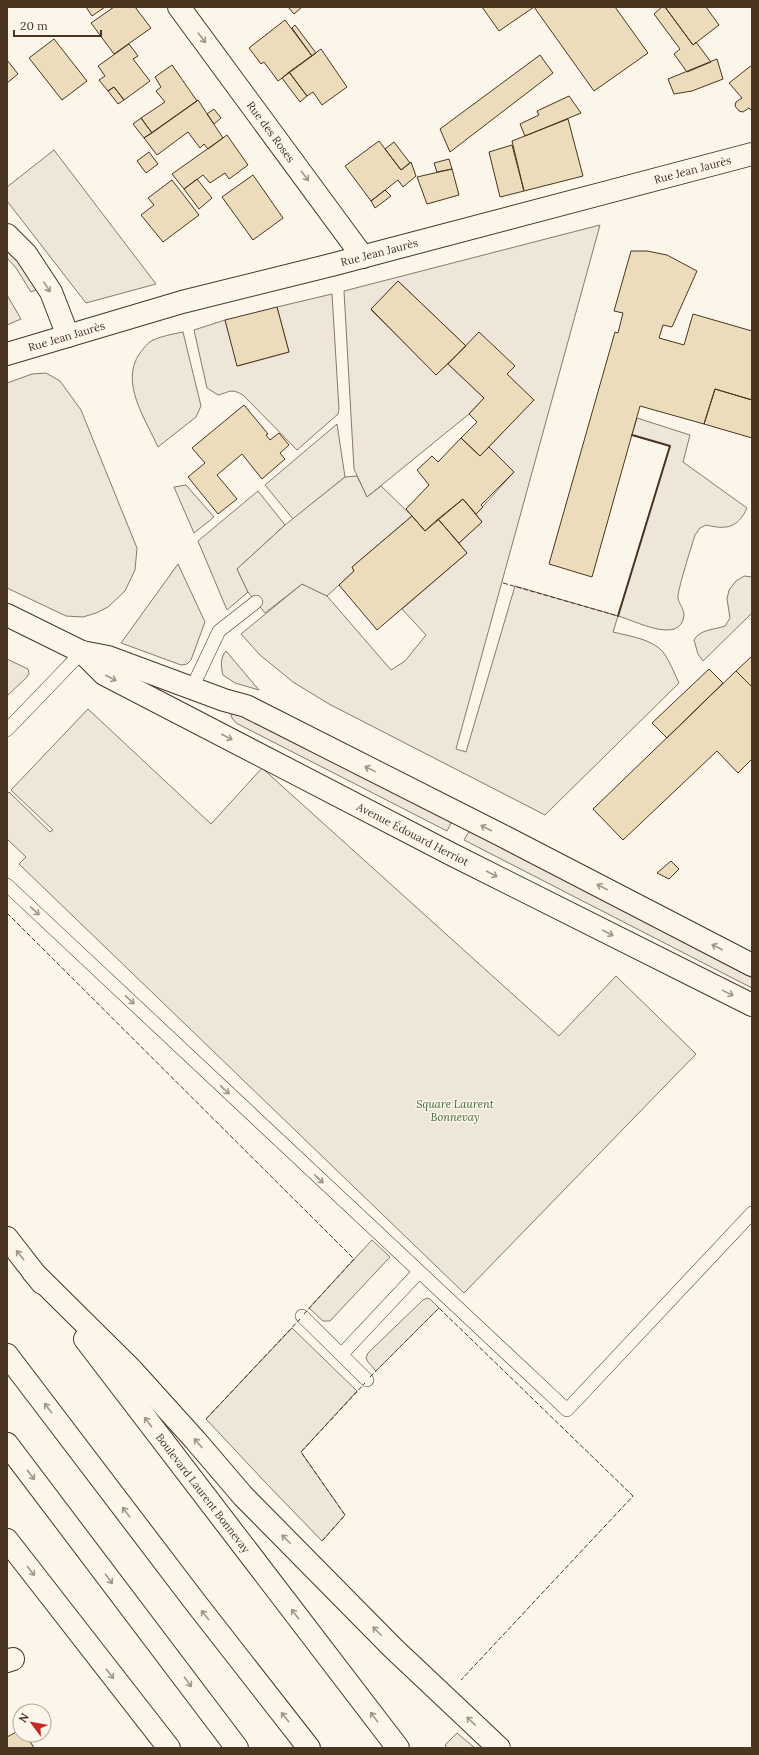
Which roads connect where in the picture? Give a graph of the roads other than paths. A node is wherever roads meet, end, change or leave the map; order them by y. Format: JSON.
{"nodes":[{"id":1,"x":179,"y":7,"type":"edge"},
{"id":2,"x":752,"y":154,"type":"edge"},
{"id":3,"x":7,"y":236,"type":"edge"},
{"id":4,"x":363,"y":256,"type":"junction"},
{"id":5,"x":68,"y":336,"type":"junction"},
{"id":6,"x":7,"y":354,"type":"edge"},
{"id":7,"x":256,"y":602,"type":"dead end"},
{"id":8,"x":7,"y":615,"type":"edge"},
{"id":9,"x":82,"y":652,"type":"junction"},
{"id":10,"x":192,"y":688,"type":"junction"},
{"id":11,"x":7,"y":730,"type":"edge"},
{"id":12,"x":7,"y":885,"type":"edge"},
{"id":13,"x":752,"y":965,"type":"edge"},
{"id":14,"x":752,"y":1004,"type":"edge"},
{"id":15,"x":752,"y":1213,"type":"edge"},
{"id":16,"x":7,"y":1238,"type":"edge"},
{"id":17,"x":33,"y":1272,"type":"junction"},
{"id":18,"x":419,"y":1272,"type":"junction"},
{"id":19,"x":302,"y":1316,"type":"dead end"},
{"id":20,"x":7,"y":1354,"type":"edge"},
{"id":21,"x":342,"y":1354,"type":"junction"},
{"id":22,"x":367,"y":1380,"type":"dead end"},
{"id":23,"x":7,"y":1444,"type":"edge"},
{"id":24,"x":7,"y":1540,"type":"edge"},
{"id":25,"x":126,"y":1694,"type":"junction"},
{"id":26,"x":153,"y":1748,"type":"edge"},
{"id":27,"x":164,"y":1748,"type":"edge"},
{"id":28,"x":169,"y":1748,"type":"edge"},
{"id":29,"x":238,"y":1748,"type":"edge"},
{"id":30,"x":309,"y":1748,"type":"edge"},
{"id":31,"x":398,"y":1748,"type":"edge"},
{"id":32,"x":499,"y":1748,"type":"edge"}],
"edges":[{"from":1,"to":4,"type":"main road","name":"Rue des Roses","one_way":true},
{"from":2,"to":4,"type":"main road","name":"Rue Jean Jaurès"},
{"from":3,"to":5,"type":"main road","one_way":true},
{"from":4,"to":5,"type":"main road","name":"Rue Jean Jaurès"},
{"from":5,"to":6,"type":"main road","name":"Rue Jean Jaurès"},
{"from":7,"to":10,"type":"lane"},
{"from":8,"to":9,"type":"main road","name":"Avenue Édouard Herriot"},
{"from":9,"to":10,"type":"main road","name":"Avenue Édouard Herriot"},
{"from":9,"to":11,"type":"lane"},
{"from":9,"to":14,"type":"main road","name":"Avenue Édouard Herriot","one_way":true},
{"from":13,"to":10,"type":"main road","name":"Avenue Édouard Herriot","one_way":true},
{"from":12,"to":18,"type":"lane","one_way":true},
{"from":15,"to":18,"type":"lane"},
{"from":17,"to":16,"type":"main road","name":"Boulevard Laurent Bonnevay","one_way":true},
{"from":31,"to":17,"type":"main road","name":"Boulevard Laurent Bonnevay","one_way":true},
{"from":32,"to":17,"type":"main road","one_way":true},
{"from":18,"to":21,"type":"lane"},
{"from":19,"to":21,"type":"lane"},
{"from":30,"to":20,"type":"main road","one_way":true},
{"from":21,"to":22,"type":"lane"},
{"from":23,"to":29,"type":"main road","one_way":true},
{"from":24,"to":25,"type":"main road","one_way":true},
{"from":25,"to":26,"type":"main road"},
{"from":25,"to":27,"type":"main road"},
{"from":25,"to":28,"type":"main road"}]}
